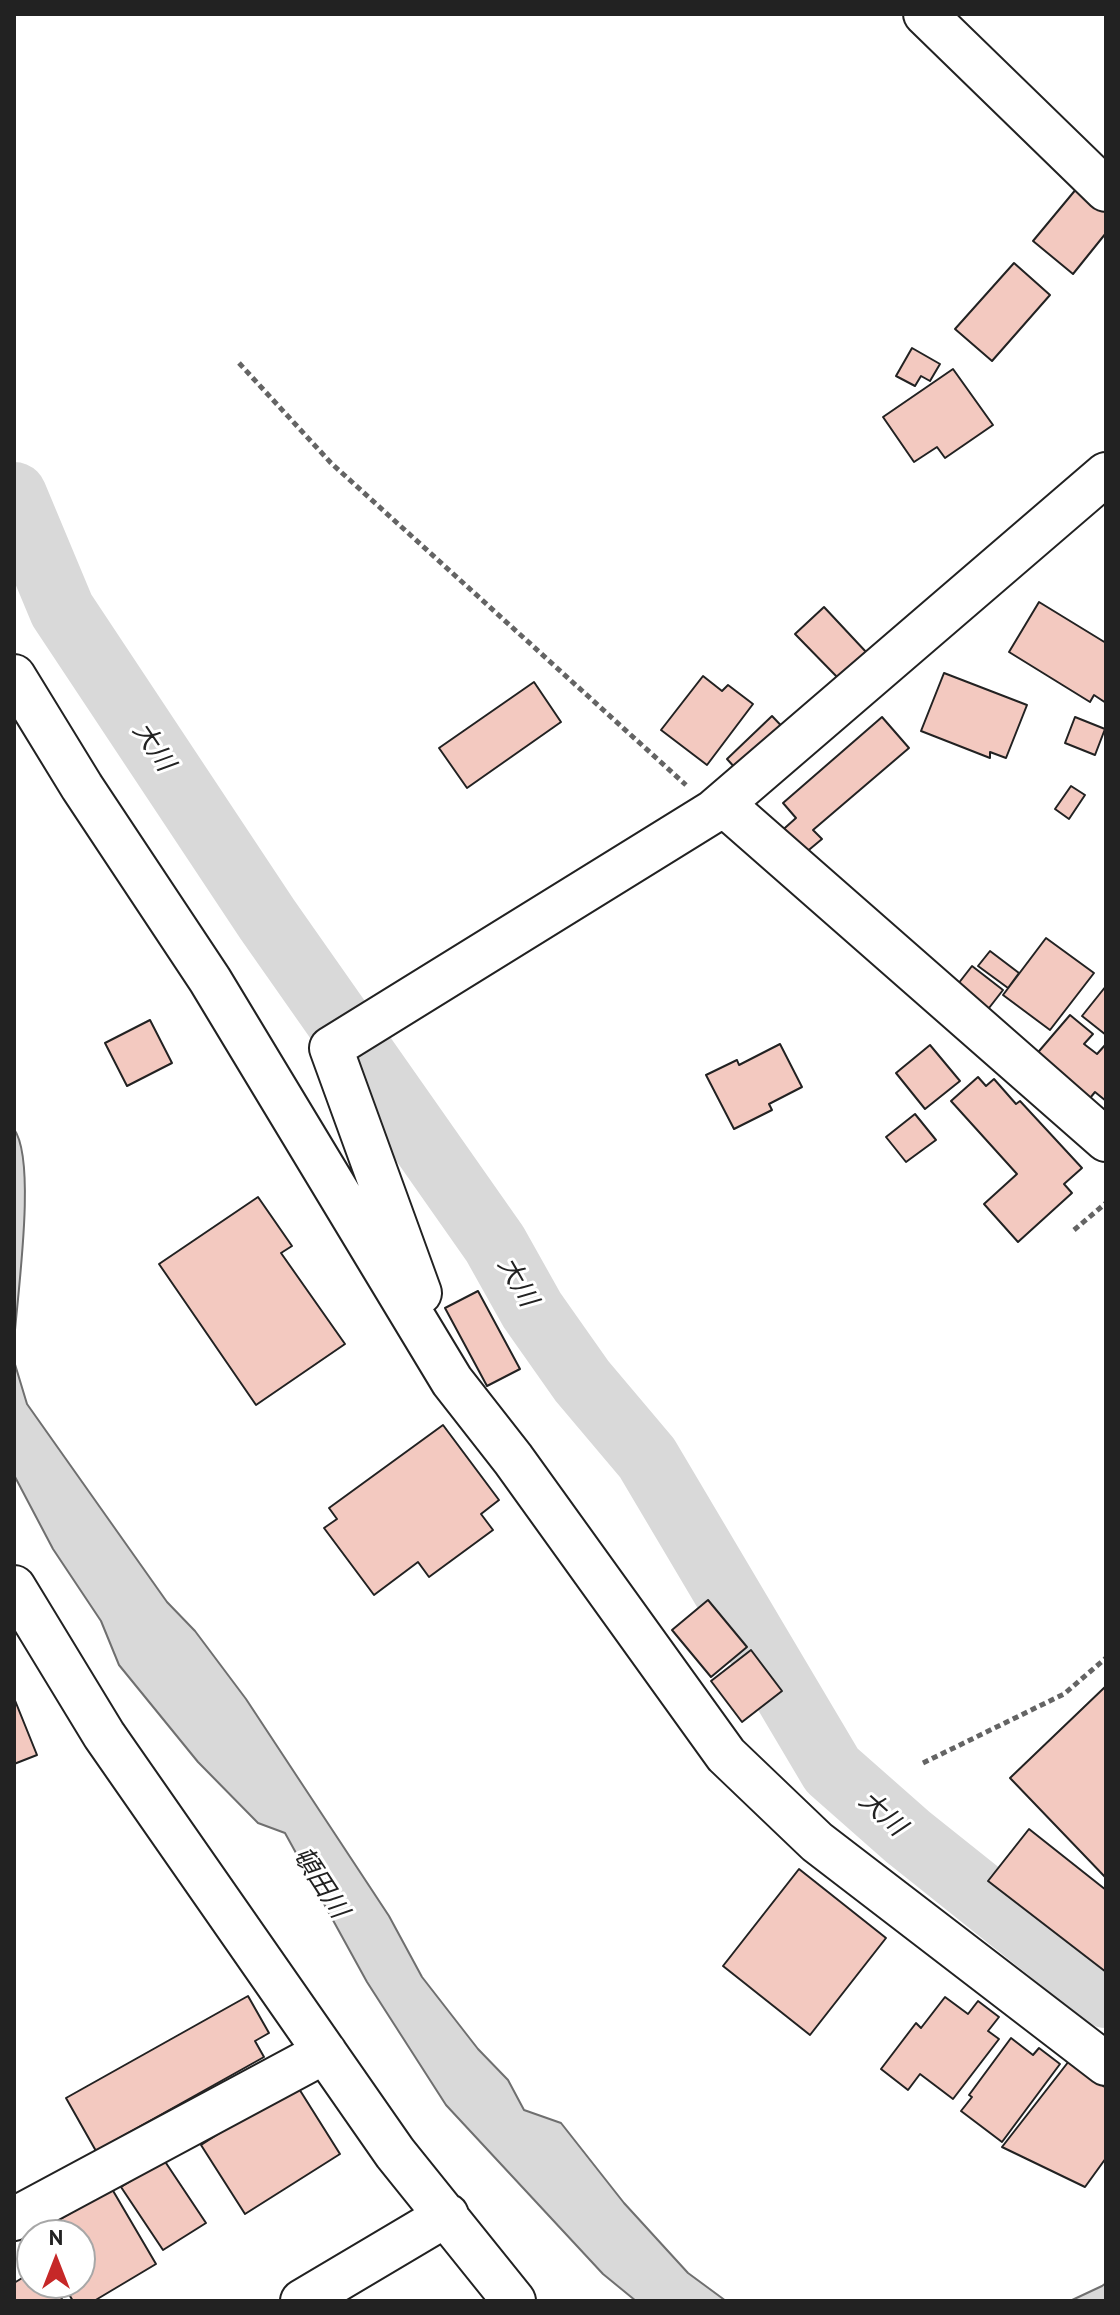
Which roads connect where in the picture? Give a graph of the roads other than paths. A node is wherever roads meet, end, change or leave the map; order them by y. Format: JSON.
{"nodes":[{"id":1,"x":925,"y":14,"type":"edge"},
{"id":2,"x":1106,"y":190,"type":"edge"},
{"id":3,"x":1106,"y":474,"type":"edge"},
{"id":4,"x":14,"y":676,"type":"edge"},
{"id":5,"x":719,"y":808,"type":"junction"},
{"id":6,"x":1106,"y":1140,"type":"edge"},
{"id":7,"x":452,"y":1381,"type":"junction"},
{"id":8,"x":14,"y":1587,"type":"edge"},
{"id":9,"x":325,"y":2052,"type":"junction"},
{"id":10,"x":1106,"y":2064,"type":"edge"},
{"id":11,"x":447,"y":2215,"type":"junction"},
{"id":12,"x":14,"y":2219,"type":"edge"},
{"id":13,"x":302,"y":2301,"type":"edge"},
{"id":14,"x":514,"y":2301,"type":"edge"}],
"edges":[{"from":1,"to":2,"type":"street"},
{"from":3,"to":5,"type":"street"},
{"from":4,"to":7,"type":"street"},
{"from":5,"to":6,"type":"street"},
{"from":5,"to":7,"type":"street"},
{"from":7,"to":10,"type":"street"},
{"from":8,"to":9,"type":"street"},
{"from":9,"to":11,"type":"street"},
{"from":9,"to":12,"type":"street"},
{"from":11,"to":13,"type":"street"},
{"from":11,"to":14,"type":"street"}]}
